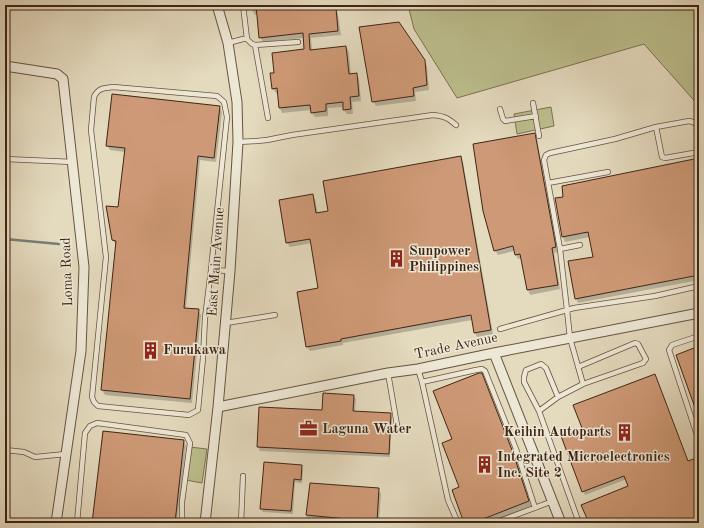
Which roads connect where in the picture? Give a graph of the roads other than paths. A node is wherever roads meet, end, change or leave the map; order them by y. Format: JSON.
{"nodes":[{"id":1,"x":217,"y":5,"type":"edge"},
{"id":2,"x":243,"y":5,"type":"edge"},
{"id":3,"x":247,"y":39,"type":"junction"},
{"id":4,"x":298,"y":42,"type":"dead end"},
{"id":5,"x":228,"y":43,"type":"junction"},
{"id":6,"x":255,"y":45,"type":"junction"},
{"id":7,"x":5,"y":66,"type":"edge"},
{"id":8,"x":533,"y":103,"type":"dead end"},
{"id":9,"x":500,"y":109,"type":"dead end"},
{"id":10,"x":536,"y":116,"type":"junction"},
{"id":11,"x":268,"y":118,"type":"dead end"},
{"id":12,"x":456,"y":125,"type":"dead end"},
{"id":13,"x":699,"y":126,"type":"edge"},
{"id":14,"x":656,"y":128,"type":"junction"},
{"id":15,"x":538,"y":136,"type":"dead end"},
{"id":16,"x":238,"y":142,"type":"junction"},
{"id":17,"x":699,"y":152,"type":"edge"},
{"id":18,"x":5,"y":159,"type":"edge"},
{"id":19,"x":73,"y":162,"type":"junction"},
{"id":20,"x":608,"y":172,"type":"dead end"},
{"id":21,"x":548,"y":183,"type":"junction"},
{"id":22,"x":580,"y":245,"type":"dead end"},
{"id":23,"x":560,"y":249,"type":"junction"},
{"id":24,"x":211,"y":270,"type":"junction"},
{"id":25,"x":230,"y":271,"type":"junction"},
{"id":26,"x":699,"y":286,"type":"edge"},
{"id":27,"x":567,"y":310,"type":"junction"},
{"id":28,"x":699,"y":312,"type":"edge"},
{"id":29,"x":275,"y":315,"type":"dead end"},
{"id":30,"x":226,"y":323,"type":"junction"},
{"id":31,"x":500,"y":329,"type":"dead end"},
{"id":32,"x":699,"y":336,"type":"edge"},
{"id":33,"x":570,"y":338,"type":"junction"},
{"id":34,"x":494,"y":353,"type":"junction"},
{"id":35,"x":578,"y":367,"type":"junction"},
{"id":36,"x":418,"y":369,"type":"junction"},
{"id":37,"x":388,"y":373,"type":"junction"},
{"id":38,"x":422,"y":382,"type":"junction"},
{"id":39,"x":583,"y":384,"type":"junction"},
{"id":40,"x":558,"y":397,"type":"junction"},
{"id":41,"x":218,"y":407,"type":"junction"},
{"id":42,"x":539,"y":411,"type":"junction"},
{"id":43,"x":397,"y":425,"type":"dead end"},
{"id":44,"x":697,"y":435,"type":"dead end"},
{"id":45,"x":5,"y":450,"type":"edge"},
{"id":46,"x":66,"y":454,"type":"junction"},
{"id":47,"x":243,"y":476,"type":"dead end"},
{"id":48,"x":553,"y":501,"type":"junction"},
{"id":49,"x":535,"y":508,"type":"junction"},
{"id":50,"x":205,"y":522,"type":"edge"},
{"id":51,"x":56,"y":523,"type":"edge"},
{"id":52,"x":77,"y":523,"type":"edge"},
{"id":53,"x":182,"y":523,"type":"edge"},
{"id":54,"x":216,"y":523,"type":"edge"},
{"id":55,"x":241,"y":523,"type":"edge"},
{"id":56,"x":458,"y":523,"type":"edge"},
{"id":57,"x":494,"y":523,"type":"edge"},
{"id":58,"x":561,"y":523,"type":"edge"},
{"id":59,"x":579,"y":523,"type":"edge"}],
"edges":[{"from":1,"to":5,"type":"street","name":"East Main Avenue"},
{"from":2,"to":3,"type":"lane"},
{"from":3,"to":5,"type":"lane"},
{"from":3,"to":6,"type":"lane"},
{"from":4,"to":6,"type":"lane"},
{"from":5,"to":16,"type":"street","name":"East Main Avenue"},
{"from":6,"to":11,"type":"lane"},
{"from":7,"to":19,"type":"street","name":"Loma Road"},
{"from":8,"to":10,"type":"lane"},
{"from":9,"to":10,"type":"lane"},
{"from":10,"to":15,"type":"lane"},
{"from":12,"to":16,"type":"lane"},
{"from":13,"to":14,"type":"lane"},
{"from":14,"to":17,"type":"lane"},
{"from":14,"to":21,"type":"lane"},
{"from":16,"to":25,"type":"street","name":"East Main Avenue"},
{"from":18,"to":19,"type":"lane"},
{"from":19,"to":46,"type":"street","name":"Loma Road"},
{"from":20,"to":21,"type":"lane"},
{"from":21,"to":23,"type":"lane"},
{"from":22,"to":23,"type":"lane"},
{"from":23,"to":27,"type":"lane"},
{"from":24,"to":24,"type":"lane"},
{"from":24,"to":25,"type":"lane"},
{"from":25,"to":30,"type":"street","name":"East Main Avenue"},
{"from":26,"to":27,"type":"lane"},
{"from":27,"to":31,"type":"lane"},
{"from":27,"to":33,"type":"lane"},
{"from":28,"to":33,"type":"street","name":"Trade Avenue"},
{"from":29,"to":30,"type":"lane"},
{"from":30,"to":41,"type":"street","name":"East Main Avenue"},
{"from":32,"to":44,"type":"lane"},
{"from":33,"to":34,"type":"street","name":"Trade Avenue"},
{"from":33,"to":35,"type":"lane"},
{"from":34,"to":36,"type":"street","name":"Trade Avenue"},
{"from":34,"to":48,"type":"street"},
{"from":35,"to":39,"type":"lane"},
{"from":35,"to":39,"type":"lane"},
{"from":36,"to":37,"type":"street","name":"Trade Avenue"},
{"from":36,"to":38,"type":"lane"},
{"from":37,"to":41,"type":"street","name":"Trade Avenue"},
{"from":37,"to":43,"type":"lane"},
{"from":38,"to":49,"type":"lane"},
{"from":38,"to":56,"type":"lane"},
{"from":39,"to":40,"type":"lane"},
{"from":40,"to":42,"type":"lane"},
{"from":40,"to":42,"type":"lane"},
{"from":41,"to":50,"type":"street","name":"East Main Avenue"},
{"from":42,"to":59,"type":"lane"},
{"from":45,"to":46,"type":"lane"},
{"from":46,"to":51,"type":"street","name":"Loma Road"},
{"from":47,"to":55,"type":"lane"},
{"from":48,"to":49,"type":"lane"},
{"from":48,"to":58,"type":"street"},
{"from":49,"to":57,"type":"lane"},
{"from":50,"to":54,"type":"lane"},
{"from":52,"to":53,"type":"lane"}]}
